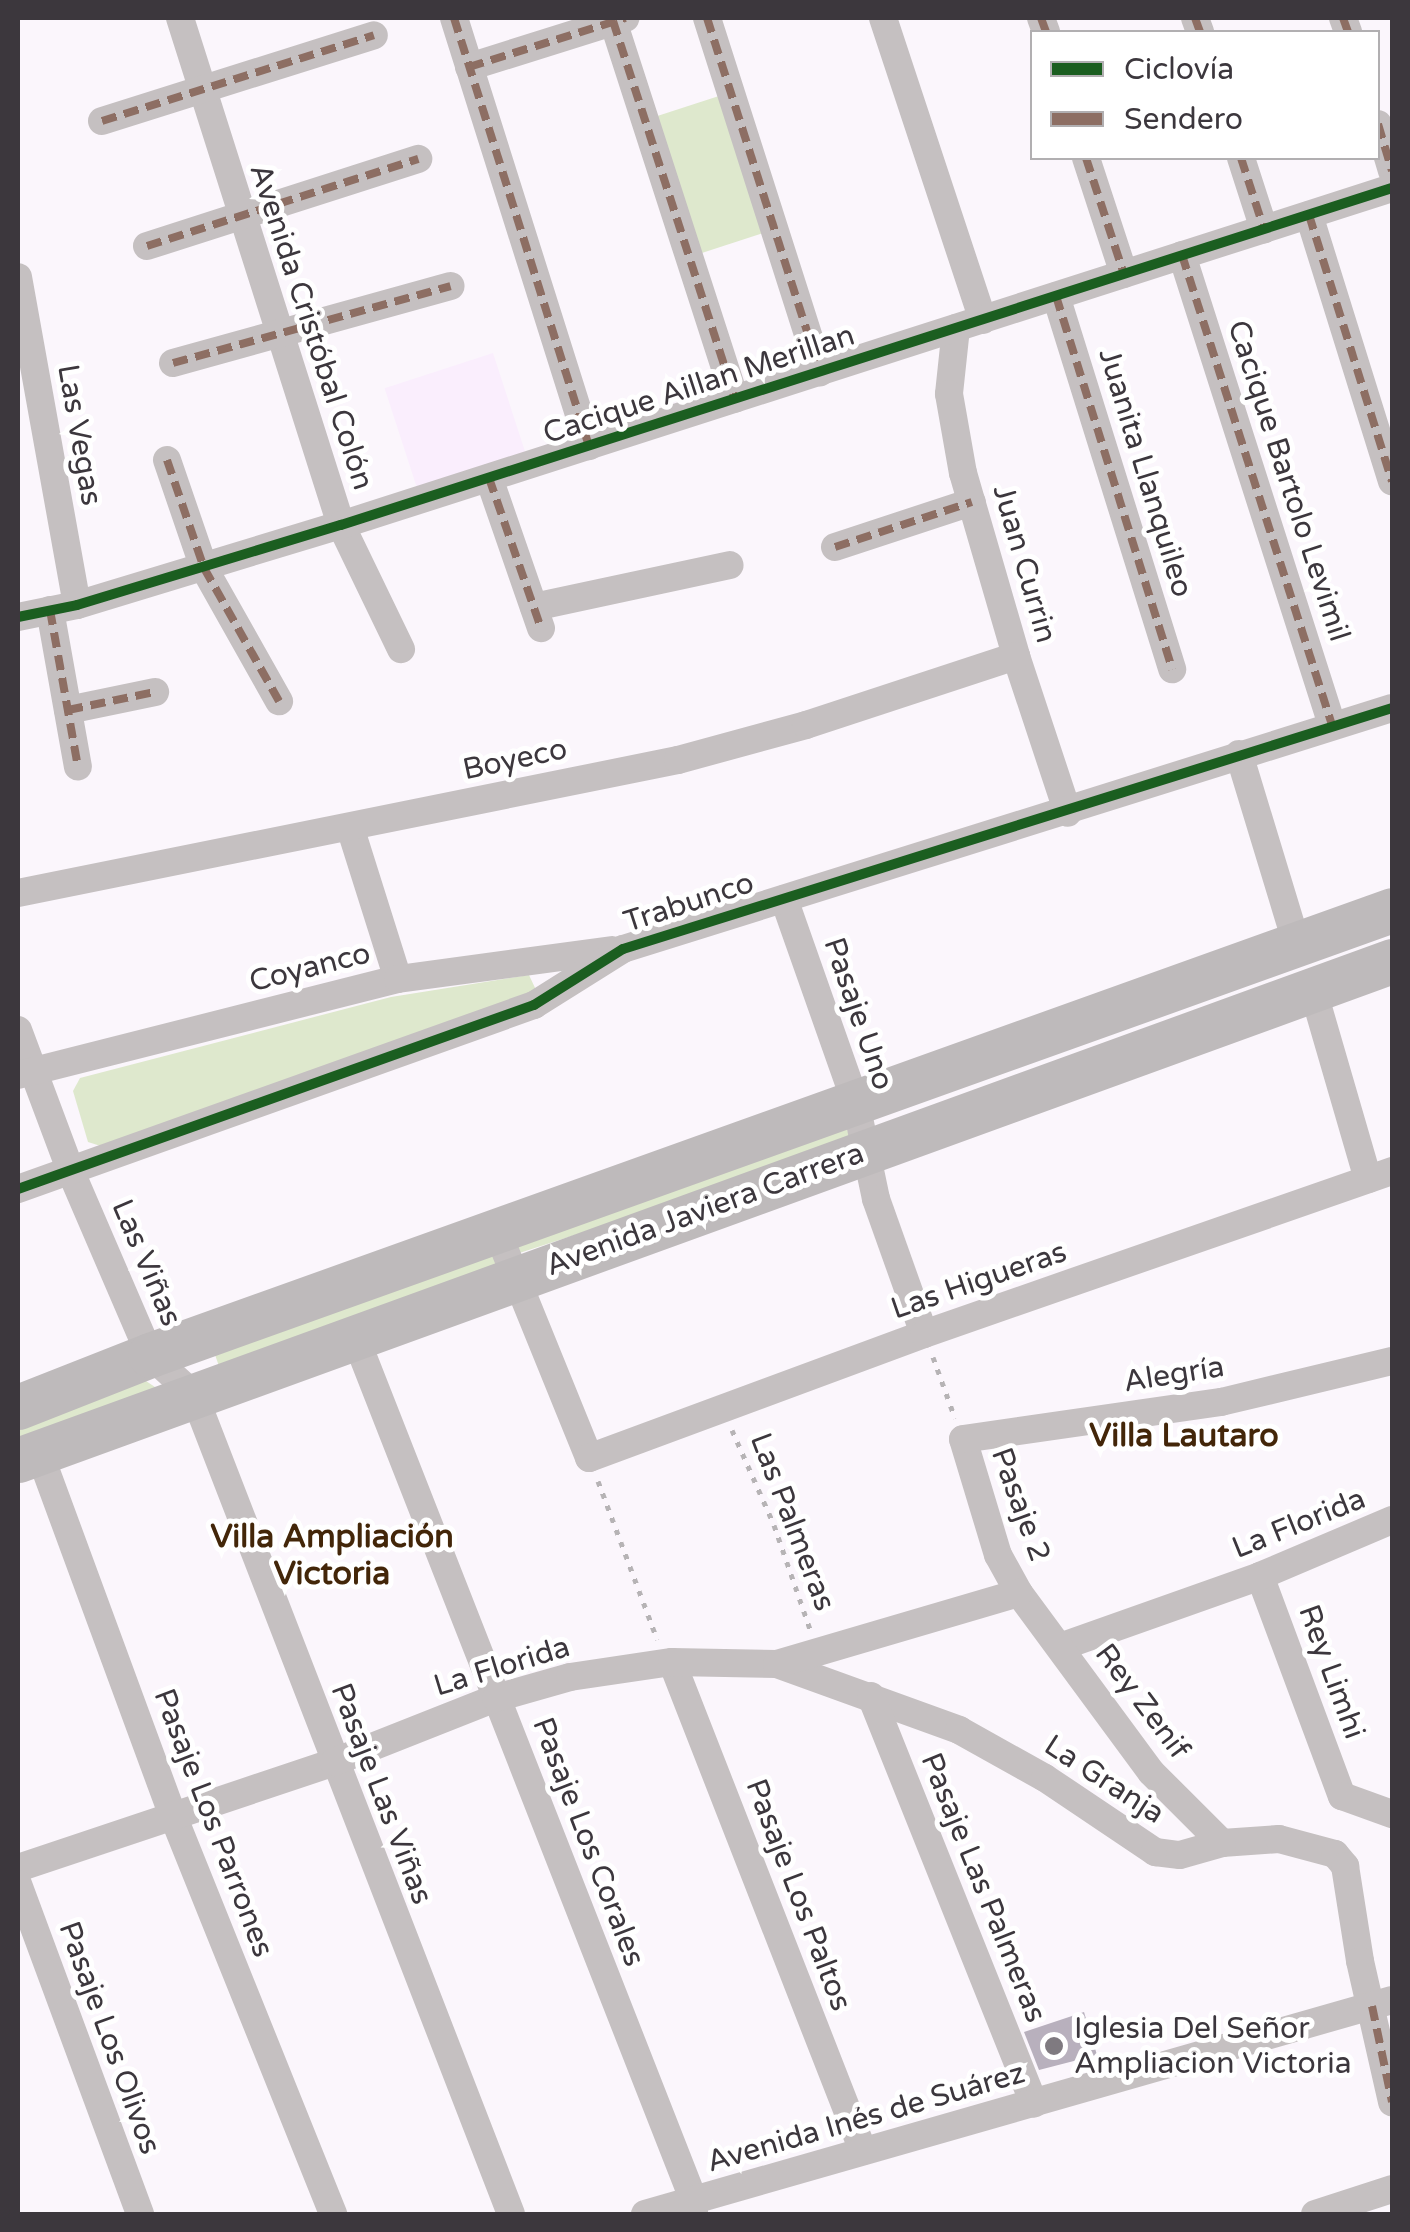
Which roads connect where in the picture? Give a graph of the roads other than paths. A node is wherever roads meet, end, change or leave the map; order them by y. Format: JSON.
{"nodes":[{"id":1,"x":180,"y":18,"type":"edge"},
{"id":2,"x":454,"y":18,"type":"edge"},
{"id":3,"x":707,"y":18,"type":"edge"},
{"id":4,"x":883,"y":18,"type":"edge"},
{"id":5,"x":619,"y":19,"type":"edge"},
{"id":6,"x":374,"y":35,"type":"dead end"},
{"id":7,"x":470,"y":67,"type":"junction"},
{"id":8,"x":201,"y":90,"type":"junction"},
{"id":9,"x":102,"y":122,"type":"dead end"},
{"id":10,"x":1380,"y":131,"type":"edge"},
{"id":11,"x":418,"y":159,"type":"dead end"},
{"id":12,"x":1087,"y":160,"type":"edge"},
{"id":13,"x":1242,"y":160,"type":"edge"},
{"id":14,"x":1392,"y":170,"type":"edge"},
{"id":15,"x":1392,"y":188,"type":"edge"},
{"id":16,"x":1308,"y":215,"type":"junction"},
{"id":17,"x":241,"y":216,"type":"junction"},
{"id":18,"x":1264,"y":229,"type":"junction"},
{"id":19,"x":147,"y":246,"type":"dead end"},
{"id":20,"x":1182,"y":256,"type":"junction"},
{"id":21,"x":1124,"y":274,"type":"junction"},
{"id":22,"x":18,"y":277,"type":"edge"},
{"id":23,"x":450,"y":286,"type":"dead end"},
{"id":24,"x":1056,"y":296,"type":"junction"},
{"id":25,"x":970,"y":324,"type":"junction"},
{"id":26,"x":277,"y":334,"type":"junction"},
{"id":27,"x":173,"y":363,"type":"dead end"},
{"id":28,"x":820,"y":372,"type":"junction"},
{"id":29,"x":735,"y":399,"type":"junction"},
{"id":30,"x":588,"y":446,"type":"junction"},
{"id":31,"x":167,"y":460,"type":"dead end"},
{"id":32,"x":489,"y":478,"type":"junction"},
{"id":33,"x":1392,"y":481,"type":"edge"},
{"id":34,"x":972,"y":502,"type":"junction"},
{"id":35,"x":340,"y":525,"type":"junction"},
{"id":36,"x":835,"y":547,"type":"dead end"},
{"id":37,"x":730,"y":565,"type":"dead end"},
{"id":38,"x":204,"y":568,"type":"junction"},
{"id":39,"x":63,"y":608,"type":"junction"},
{"id":40,"x":18,"y":617,"type":"edge"},
{"id":41,"x":401,"y":649,"type":"dead end"},
{"id":42,"x":1016,"y":656,"type":"junction"},
{"id":43,"x":1172,"y":669,"type":"dead end"},
{"id":44,"x":155,"y":692,"type":"dead end"},
{"id":45,"x":279,"y":702,"type":"dead end"},
{"id":46,"x":1392,"y":708,"type":"edge"},
{"id":47,"x":68,"y":710,"type":"junction"},
{"id":48,"x":1332,"y":726,"type":"junction"},
{"id":49,"x":1239,"y":754,"type":"junction"},
{"id":50,"x":78,"y":767,"type":"dead end"},
{"id":51,"x":1068,"y":812,"type":"junction"},
{"id":52,"x":350,"y":827,"type":"junction"},
{"id":53,"x":18,"y":893,"type":"edge"},
{"id":54,"x":784,"y":900,"type":"junction"},
{"id":55,"x":1392,"y":910,"type":"edge"},
{"id":56,"x":1297,"y":945,"type":"junction"},
{"id":57,"x":622,"y":949,"type":"junction"},
{"id":58,"x":1392,"y":961,"type":"edge"},
{"id":59,"x":398,"y":980,"type":"junction"},
{"id":60,"x":1313,"y":990,"type":"junction"},
{"id":61,"x":18,"y":1030,"type":"edge"},
{"id":62,"x":25,"y":1074,"type":"edge"},
{"id":63,"x":856,"y":1104,"type":"junction"},
{"id":64,"x":863,"y":1150,"type":"junction"},
{"id":65,"x":71,"y":1172,"type":"junction"},
{"id":66,"x":1380,"y":1175,"type":"edge"},
{"id":67,"x":18,"y":1189,"type":"edge"},
{"id":68,"x":497,"y":1231,"type":"junction"},
{"id":69,"x":517,"y":1279,"type":"junction"},
{"id":70,"x":924,"y":1334,"type":"junction"},
{"id":71,"x":356,"y":1339,"type":"junction"},
{"id":72,"x":150,"y":1355,"type":"junction"},
{"id":73,"x":1392,"y":1361,"type":"edge"},
{"id":74,"x":194,"y":1395,"type":"junction"},
{"id":75,"x":18,"y":1407,"type":"edge"},
{"id":76,"x":963,"y":1439,"type":"joint"},
{"id":77,"x":28,"y":1456,"type":"edge"},
{"id":78,"x":1392,"y":1520,"type":"edge"},
{"id":79,"x":1260,"y":1576,"type":"junction"},
{"id":80,"x":1019,"y":1593,"type":"junction"},
{"id":81,"x":1060,"y":1647,"type":"junction"},
{"id":82,"x":672,"y":1662,"type":"junction"},
{"id":83,"x":777,"y":1664,"type":"junction"},
{"id":84,"x":872,"y":1696,"type":"junction"},
{"id":85,"x":496,"y":1698,"type":"junction"},
{"id":86,"x":334,"y":1762,"type":"junction"},
{"id":87,"x":1392,"y":1814,"type":"edge"},
{"id":88,"x":174,"y":1818,"type":"junction"},
{"id":89,"x":1222,"y":1843,"type":"junction"},
{"id":90,"x":18,"y":1868,"type":"edge"},
{"id":91,"x":18,"y":1884,"type":"edge"},
{"id":92,"x":1382,"y":2003,"type":"edge"},
{"id":93,"x":1392,"y":2102,"type":"edge"},
{"id":94,"x":1034,"y":2104,"type":"junction"},
{"id":95,"x":863,"y":2152,"type":"junction"},
{"id":96,"x":1392,"y":2189,"type":"edge"},
{"id":97,"x":694,"y":2208,"type":"edge"},
{"id":98,"x":140,"y":2214,"type":"edge"},
{"id":99,"x":333,"y":2214,"type":"edge"},
{"id":100,"x":510,"y":2214,"type":"edge"},
{"id":101,"x":645,"y":2214,"type":"edge"},
{"id":102,"x":1315,"y":2214,"type":"edge"}],
"edges":[{"from":1,"to":8,"type":"street","name":"Avenida Cristóbal Colón"},
{"from":2,"to":7,"type":"street"},
{"from":3,"to":28,"type":"street"},
{"from":4,"to":25,"type":"street","name":"Juan Currin"},
{"from":5,"to":7,"type":"street"},
{"from":5,"to":29,"type":"street"},
{"from":6,"to":8,"type":"street"},
{"from":7,"to":30,"type":"street"},
{"from":8,"to":9,"type":"street"},
{"from":8,"to":17,"type":"street","name":"Avenida Cristóbal Colón"},
{"from":10,"to":14,"type":"street"},
{"from":11,"to":17,"type":"street"},
{"from":12,"to":21,"type":"street"},
{"from":13,"to":18,"type":"street"},
{"from":15,"to":16,"type":"street","name":"Cacique Aillan Merillan"},
{"from":16,"to":18,"type":"street","name":"Cacique Aillan Merillan"},
{"from":16,"to":33,"type":"street"},
{"from":17,"to":19,"type":"street"},
{"from":17,"to":26,"type":"street","name":"Avenida Cristóbal Colón"},
{"from":18,"to":20,"type":"street","name":"Cacique Aillan Merillan"},
{"from":20,"to":21,"type":"street","name":"Cacique Aillan Merillan"},
{"from":20,"to":48,"type":"street","name":"Cacique Bartolo Levimil"},
{"from":21,"to":24,"type":"street","name":"Cacique Aillan Merillan"},
{"from":22,"to":39,"type":"street","name":"Las Vegas"},
{"from":23,"to":26,"type":"street"},
{"from":24,"to":25,"type":"street","name":"Cacique Aillan Merillan"},
{"from":24,"to":43,"type":"street","name":"Juanita Llanquileo"},
{"from":25,"to":28,"type":"street","name":"Cacique Aillan Merillan"},
{"from":25,"to":34,"type":"street","name":"Juan Currin"},
{"from":26,"to":27,"type":"street"},
{"from":26,"to":35,"type":"street","name":"Avenida Cristóbal Colón"},
{"from":28,"to":29,"type":"street","name":"Cacique Aillan Merillan"},
{"from":29,"to":30,"type":"street","name":"Cacique Aillan Merillan"},
{"from":30,"to":32,"type":"street","name":"Cacique Aillan Merillan"},
{"from":31,"to":38,"type":"street"},
{"from":32,"to":35,"type":"street","name":"Cacique Aillan Merillan"},
{"from":32,"to":37,"type":"street"},
{"from":34,"to":36,"type":"street"},
{"from":34,"to":42,"type":"street","name":"Juan Currin"},
{"from":35,"to":38,"type":"street","name":"Cacique Aillan Merillan"},
{"from":35,"to":41,"type":"street","name":"Avenida Cristóbal Colón"},
{"from":38,"to":39,"type":"street","name":"Cacique Aillan Merillan"},
{"from":38,"to":45,"type":"street"},
{"from":39,"to":40,"type":"street","name":"Cacique Aillan Merillan"},
{"from":39,"to":47,"type":"street","name":"Las Vegas"},
{"from":42,"to":51,"type":"street","name":"Juan Currin"},
{"from":42,"to":52,"type":"street","name":"Boyeco"},
{"from":44,"to":47,"type":"street"},
{"from":46,"to":48,"type":"street","name":"Trabunco"},
{"from":47,"to":50,"type":"street","name":"Las Vegas"},
{"from":48,"to":49,"type":"street","name":"Trabunco"},
{"from":49,"to":51,"type":"street","name":"Trabunco"},
{"from":49,"to":56,"type":"street"},
{"from":51,"to":54,"type":"street","name":"Trabunco"},
{"from":52,"to":53,"type":"street","name":"Boyeco"},
{"from":52,"to":59,"type":"street"},
{"from":54,"to":57,"type":"street","name":"Trabunco"},
{"from":54,"to":63,"type":"street","name":"Pasaje Uno"},
{"from":55,"to":56,"type":"main road","name":"Avenida Javiera Carrera"},
{"from":56,"to":63,"type":"main road","name":"Avenida Javiera Carrera"},
{"from":57,"to":59,"type":"street","name":"Coyanco"},
{"from":57,"to":65,"type":"street","name":"Trabunco"},
{"from":58,"to":60,"type":"main road","name":"Avenida Javiera Carrera"},
{"from":59,"to":62,"type":"street","name":"Coyanco"},
{"from":60,"to":64,"type":"main road","name":"Avenida Javiera Carrera"},
{"from":60,"to":66,"type":"street"},
{"from":61,"to":62,"type":"street","name":"Las Viñas"},
{"from":62,"to":65,"type":"street","name":"Las Viñas"},
{"from":63,"to":64,"type":"street","name":"Pasaje Uno"},
{"from":63,"to":68,"type":"main road","name":"Avenida Javiera Carrera"},
{"from":64,"to":69,"type":"main road","name":"Avenida Javiera Carrera"},
{"from":64,"to":70,"type":"street"},
{"from":65,"to":67,"type":"street","name":"Trabunco"},
{"from":65,"to":72,"type":"street","name":"Las Viñas"},
{"from":66,"to":70,"type":"street","name":"Las Higueras"},
{"from":68,"to":69,"type":"street"},
{"from":68,"to":72,"type":"main road","name":"Avenida Javiera Carrera"},
{"from":69,"to":70,"type":"street","name":"Las Higueras"},
{"from":69,"to":71,"type":"main road","name":"Avenida Javiera Carrera"},
{"from":71,"to":74,"type":"main road","name":"Avenida Javiera Carrera"},
{"from":71,"to":85,"type":"street","name":"Pasaje Los Corales"},
{"from":72,"to":74,"type":"street","name":"Las Viñas"},
{"from":72,"to":75,"type":"main road","name":"Avenida Javiera Carrera"},
{"from":73,"to":76,"type":"street","name":"Alegría"},
{"from":74,"to":77,"type":"main road","name":"Avenida Javiera Carrera"},
{"from":74,"to":86,"type":"street","name":"Pasaje Las Viñas"},
{"from":76,"to":80,"type":"street","name":"Pasaje 2"},
{"from":77,"to":88,"type":"street","name":"Pasaje Los Parrones"},
{"from":78,"to":79,"type":"street","name":"La Florida"},
{"from":79,"to":81,"type":"street","name":"La Florida"},
{"from":79,"to":87,"type":"street","name":"Rey Limhi"},
{"from":80,"to":81,"type":"street","name":"Rey Zenif"},
{"from":80,"to":83,"type":"street","name":"La Florida"},
{"from":81,"to":89,"type":"street","name":"Rey Zenif"},
{"from":82,"to":83,"type":"street","name":"La Florida"},
{"from":82,"to":85,"type":"street","name":"La Florida"},
{"from":82,"to":95,"type":"street","name":"Pasaje Los Paltos"},
{"from":83,"to":84,"type":"street","name":"La Granja"},
{"from":84,"to":89,"type":"street","name":"La Granja"},
{"from":84,"to":94,"type":"street","name":"Pasaje Las Palmeras"},
{"from":85,"to":86,"type":"street","name":"La Florida"},
{"from":85,"to":97,"type":"street","name":"Pasaje Los Corales"},
{"from":86,"to":88,"type":"street","name":"La Florida"},
{"from":86,"to":100,"type":"street","name":"Pasaje Las Viñas"},
{"from":88,"to":90,"type":"street","name":"La Florida"},
{"from":88,"to":99,"type":"street","name":"Pasaje Los Parrones"},
{"from":89,"to":92,"type":"street","name":"La Granja"},
{"from":91,"to":98,"type":"street","name":"Pasaje Los Olivos"},
{"from":92,"to":93,"type":"street","name":"La Granja"},
{"from":92,"to":94,"type":"street","name":"Avenida Inés de Suárez"},
{"from":94,"to":95,"type":"street","name":"Avenida Inés de Suárez"},
{"from":95,"to":97,"type":"street","name":"Avenida Inés de Suárez"},
{"from":96,"to":102,"type":"street"},
{"from":97,"to":101,"type":"street","name":"Avenida Inés de Suárez"}]}
